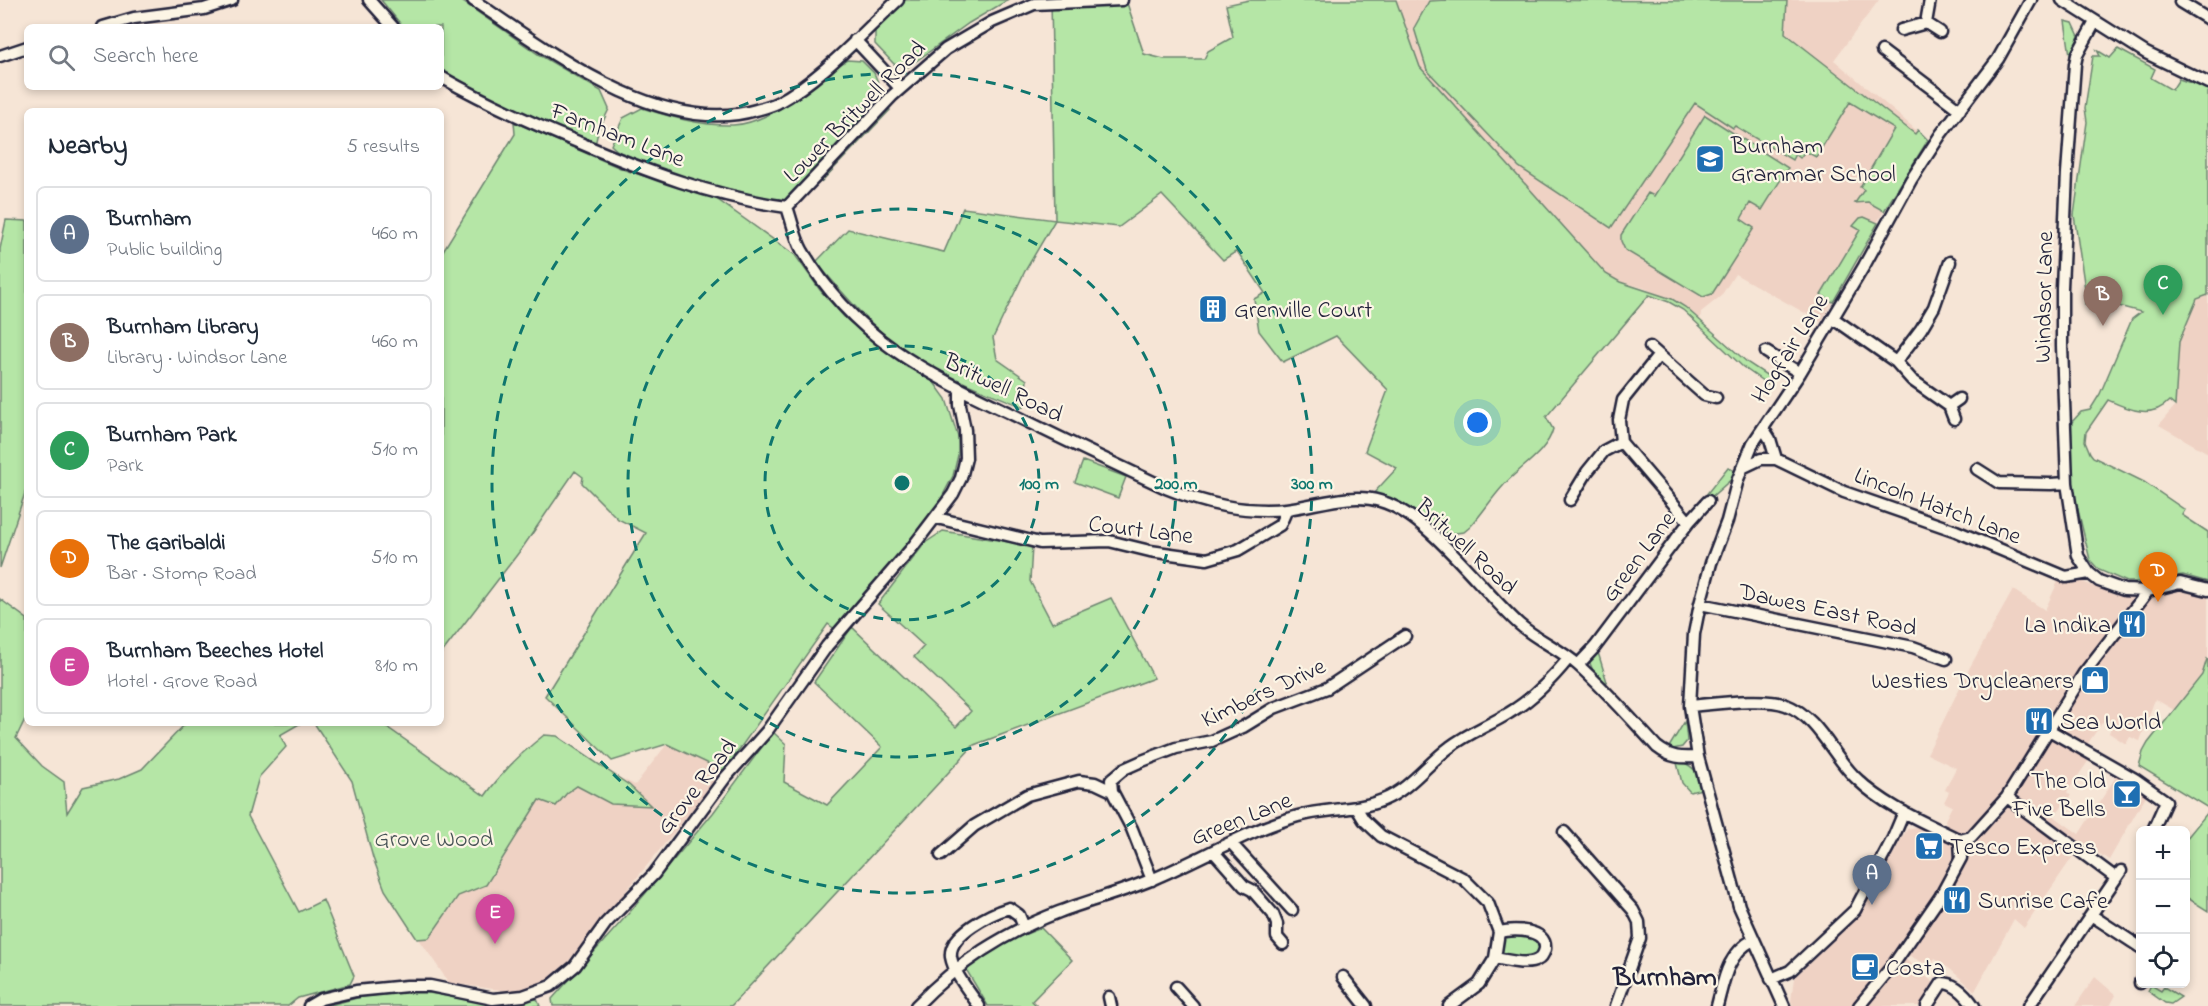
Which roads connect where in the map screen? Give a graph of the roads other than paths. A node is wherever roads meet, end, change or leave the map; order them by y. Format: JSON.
{"nodes":[{"id":1,"x":232,"y":0,"type":"edge"},
{"id":2,"x":369,"y":0,"type":"edge"},
{"id":3,"x":473,"y":0,"type":"edge"},
{"id":4,"x":898,"y":0,"type":"edge"},
{"id":5,"x":1122,"y":0,"type":"edge"},
{"id":6,"x":1930,"y":0,"type":"edge"},
{"id":7,"x":2031,"y":0,"type":"edge"},
{"id":8,"x":2062,"y":0,"type":"edge"},
{"id":9,"x":2180,"y":2,"type":"dead end"},
{"id":10,"x":2208,"y":19,"type":"edge"},
{"id":11,"x":2095,"y":22,"type":"junction"},
{"id":12,"x":1926,"y":23,"type":"junction"},
{"id":13,"x":114,"y":24,"type":"edge"},
{"id":14,"x":390,"y":24,"type":"edge"},
{"id":15,"x":1901,"y":30,"type":"dead end"},
{"id":16,"x":1940,"y":32,"type":"dead end"},
{"id":17,"x":855,"y":40,"type":"junction"},
{"id":18,"x":24,"y":48,"type":"edge"},
{"id":19,"x":1882,"y":51,"type":"dead end"},
{"id":20,"x":0,"y":56,"type":"edge"},
{"id":21,"x":444,"y":79,"type":"edge"},
{"id":22,"x":2208,"y":83,"type":"edge"},
{"id":23,"x":900,"y":88,"type":"junction"},
{"id":24,"x":1960,"y":110,"type":"junction"},
{"id":25,"x":787,"y":207,"type":"junction"},
{"id":26,"x":1950,"y":262,"type":"dead end"},
{"id":27,"x":1833,"y":318,"type":"junction"},
{"id":28,"x":1650,"y":347,"type":"dead end"},
{"id":29,"x":1766,"y":352,"type":"dead end"},
{"id":30,"x":1659,"y":355,"type":"junction"},
{"id":31,"x":1896,"y":362,"type":"junction"},
{"id":32,"x":1800,"y":373,"type":"junction"},
{"id":33,"x":960,"y":390,"type":"junction"},
{"id":34,"x":1716,"y":398,"type":"dead end"},
{"id":35,"x":1959,"y":399,"type":"dead end"},
{"id":36,"x":1949,"y":406,"type":"junction"},
{"id":37,"x":1954,"y":418,"type":"dead end"},
{"id":38,"x":1763,"y":428,"type":"junction"},
{"id":39,"x":1621,"y":442,"type":"junction"},
{"id":40,"x":1776,"y":459,"type":"junction"},
{"id":41,"x":1742,"y":468,"type":"junction"},
{"id":42,"x":1977,"y":469,"type":"dead end"},
{"id":43,"x":2067,"y":483,"type":"junction"},
{"id":44,"x":1570,"y":500,"type":"dead end"},
{"id":45,"x":1708,"y":501,"type":"dead end"},
{"id":46,"x":1287,"y":509,"type":"junction"},
{"id":47,"x":937,"y":518,"type":"junction"},
{"id":48,"x":1689,"y":522,"type":"junction"},
{"id":49,"x":2089,"y":573,"type":"junction"},
{"id":50,"x":2124,"y":590,"type":"junction"},
{"id":51,"x":2208,"y":590,"type":"edge"},
{"id":52,"x":2148,"y":591,"type":"junction"},
{"id":53,"x":1700,"y":604,"type":"junction"},
{"id":54,"x":2126,"y":618,"type":"junction"},
{"id":55,"x":1405,"y":636,"type":"dead end"},
{"id":56,"x":1946,"y":659,"type":"dead end"},
{"id":57,"x":1574,"y":662,"type":"junction"},
{"id":58,"x":1690,"y":705,"type":"junction"},
{"id":59,"x":2049,"y":730,"type":"junction"},
{"id":60,"x":1698,"y":756,"type":"junction"},
{"id":61,"x":1112,"y":791,"type":"junction"},
{"id":62,"x":2007,"y":797,"type":"junction"},
{"id":63,"x":1356,"y":807,"type":"junction"},
{"id":64,"x":1904,"y":812,"type":"junction"},
{"id":65,"x":2155,"y":826,"type":"edge"},
{"id":66,"x":1564,"y":832,"type":"dead end"},
{"id":67,"x":1960,"y":840,"type":"junction"},
{"id":68,"x":1231,"y":843,"type":"junction"},
{"id":69,"x":1213,"y":851,"type":"junction"},
{"id":70,"x":941,"y":855,"type":"dead end"},
{"id":71,"x":1152,"y":880,"type":"junction"},
{"id":72,"x":1292,"y":910,"type":"dead end"},
{"id":73,"x":2091,"y":915,"type":"junction"},
{"id":74,"x":1024,"y":927,"type":"junction"},
{"id":75,"x":1499,"y":932,"type":"junction"},
{"id":76,"x":1753,"y":940,"type":"junction"},
{"id":77,"x":1283,"y":944,"type":"dead end"},
{"id":78,"x":2136,"y":944,"type":"edge"},
{"id":79,"x":1495,"y":958,"type":"junction"},
{"id":80,"x":956,"y":970,"type":"junction"},
{"id":81,"x":1343,"y":977,"type":"dead end"},
{"id":82,"x":1772,"y":980,"type":"junction"},
{"id":83,"x":1176,"y":987,"type":"dead end"},
{"id":84,"x":309,"y":1006,"type":"edge"},
{"id":85,"x":916,"y":1006,"type":"edge"},
{"id":86,"x":979,"y":1006,"type":"edge"},
{"id":87,"x":1193,"y":1006,"type":"edge"},
{"id":88,"x":1366,"y":1006,"type":"edge"},
{"id":89,"x":1449,"y":1006,"type":"edge"},
{"id":90,"x":1616,"y":1006,"type":"edge"},
{"id":91,"x":1717,"y":1006,"type":"edge"},
{"id":92,"x":1784,"y":1006,"type":"edge"},
{"id":93,"x":1859,"y":1006,"type":"edge"},
{"id":94,"x":1927,"y":1006,"type":"edge"},
{"id":95,"x":1974,"y":1006,"type":"edge"},
{"id":96,"x":2029,"y":1006,"type":"edge"}],
"edges":[{"from":1,"to":13,"type":"street"},
{"from":2,"to":14,"type":"street"},
{"from":3,"to":17,"type":"street"},
{"from":4,"to":17,"type":"street"},
{"from":5,"to":23,"type":"street","name":"Lower Britwell Road"},
{"from":6,"to":12,"type":"street"},
{"from":7,"to":24,"type":"street","name":"Hogfair Lane"},
{"from":8,"to":11,"type":"street"},
{"from":9,"to":10,"type":"street"},
{"from":11,"to":22,"type":"street"},
{"from":11,"to":43,"type":"street","name":"Windsor Lane"},
{"from":12,"to":15,"type":"street"},
{"from":12,"to":16,"type":"street"},
{"from":17,"to":23,"type":"street"},
{"from":18,"to":20,"type":"street"},
{"from":19,"to":24,"type":"street"},
{"from":21,"to":25,"type":"street","name":"Farnham Lane"},
{"from":23,"to":25,"type":"street","name":"Lower Britwell Road"},
{"from":24,"to":27,"type":"street","name":"Hogfair Lane"},
{"from":25,"to":33,"type":"street","name":"Britwell Road"},
{"from":26,"to":31,"type":"street"},
{"from":27,"to":31,"type":"street"},
{"from":27,"to":32,"type":"street","name":"Hogfair Lane"},
{"from":28,"to":30,"type":"street"},
{"from":29,"to":32,"type":"street"},
{"from":30,"to":34,"type":"street"},
{"from":30,"to":39,"type":"street"},
{"from":31,"to":36,"type":"street"},
{"from":32,"to":38,"type":"street","name":"Hogfair Lane"},
{"from":33,"to":46,"type":"street","name":"Britwell Road"},
{"from":33,"to":47,"type":"street","name":"Grove Road"},
{"from":35,"to":36,"type":"street"},
{"from":36,"to":37,"type":"street"},
{"from":38,"to":40,"type":"street"},
{"from":38,"to":41,"type":"street","name":"Hogfair Lane"},
{"from":39,"to":44,"type":"street"},
{"from":39,"to":48,"type":"street"},
{"from":40,"to":41,"type":"street"},
{"from":40,"to":49,"type":"street","name":"Lincoln Hatch Lane"},
{"from":41,"to":53,"type":"street","name":"Hogfair Lane"},
{"from":42,"to":43,"type":"street"},
{"from":43,"to":49,"type":"street","name":"Windsor Lane"},
{"from":45,"to":48,"type":"street","name":"Green Lane"},
{"from":46,"to":47,"type":"street","name":"Court Lane"},
{"from":46,"to":57,"type":"street","name":"Britwell Road"},
{"from":47,"to":84,"type":"street","name":"Grove Road"},
{"from":48,"to":57,"type":"street","name":"Green Lane"},
{"from":49,"to":50,"type":"street"},
{"from":50,"to":52,"type":"street"},
{"from":50,"to":54,"type":"street"},
{"from":51,"to":52,"type":"street"},
{"from":52,"to":54,"type":"street"},
{"from":53,"to":56,"type":"street","name":"Dawes East Road"},
{"from":53,"to":58,"type":"street","name":"Hogfair Lane"},
{"from":54,"to":59,"type":"street"},
{"from":55,"to":61,"type":"street","name":"Kimbers Drive"},
{"from":57,"to":60,"type":"street","name":"Britwell Road"},
{"from":57,"to":63,"type":"street","name":"Green Lane"},
{"from":58,"to":60,"type":"street","name":"Hogfair Lane"},
{"from":58,"to":64,"type":"street"},
{"from":59,"to":62,"type":"street"},
{"from":59,"to":65,"type":"street"},
{"from":60,"to":76,"type":"street"},
{"from":61,"to":70,"type":"street"},
{"from":61,"to":71,"type":"street"},
{"from":62,"to":67,"type":"street"},
{"from":62,"to":73,"type":"street"},
{"from":63,"to":68,"type":"street","name":"Green Lane"},
{"from":63,"to":75,"type":"street"},
{"from":64,"to":67,"type":"street"},
{"from":64,"to":82,"type":"street"},
{"from":66,"to":90,"type":"street"},
{"from":67,"to":93,"type":"street"},
{"from":68,"to":69,"type":"street","name":"Green Lane"},
{"from":68,"to":72,"type":"street"},
{"from":69,"to":71,"type":"street","name":"Green Lane"},
{"from":69,"to":77,"type":"street"},
{"from":71,"to":74,"type":"street","name":"Green Lane"},
{"from":73,"to":78,"type":"street"},
{"from":73,"to":96,"type":"street"},
{"from":74,"to":80,"type":"street","name":"Green Lane"},
{"from":74,"to":80,"type":"street"},
{"from":75,"to":79,"type":"street"},
{"from":75,"to":79,"type":"street"},
{"from":76,"to":82,"type":"street"},
{"from":76,"to":91,"type":"street"},
{"from":79,"to":89,"type":"street"},
{"from":80,"to":85,"type":"street","name":"Green Lane"},
{"from":80,"to":86,"type":"street"},
{"from":81,"to":88,"type":"street"},
{"from":82,"to":92,"type":"street"},
{"from":83,"to":87,"type":"street"},
{"from":94,"to":95,"type":"street"}]}
